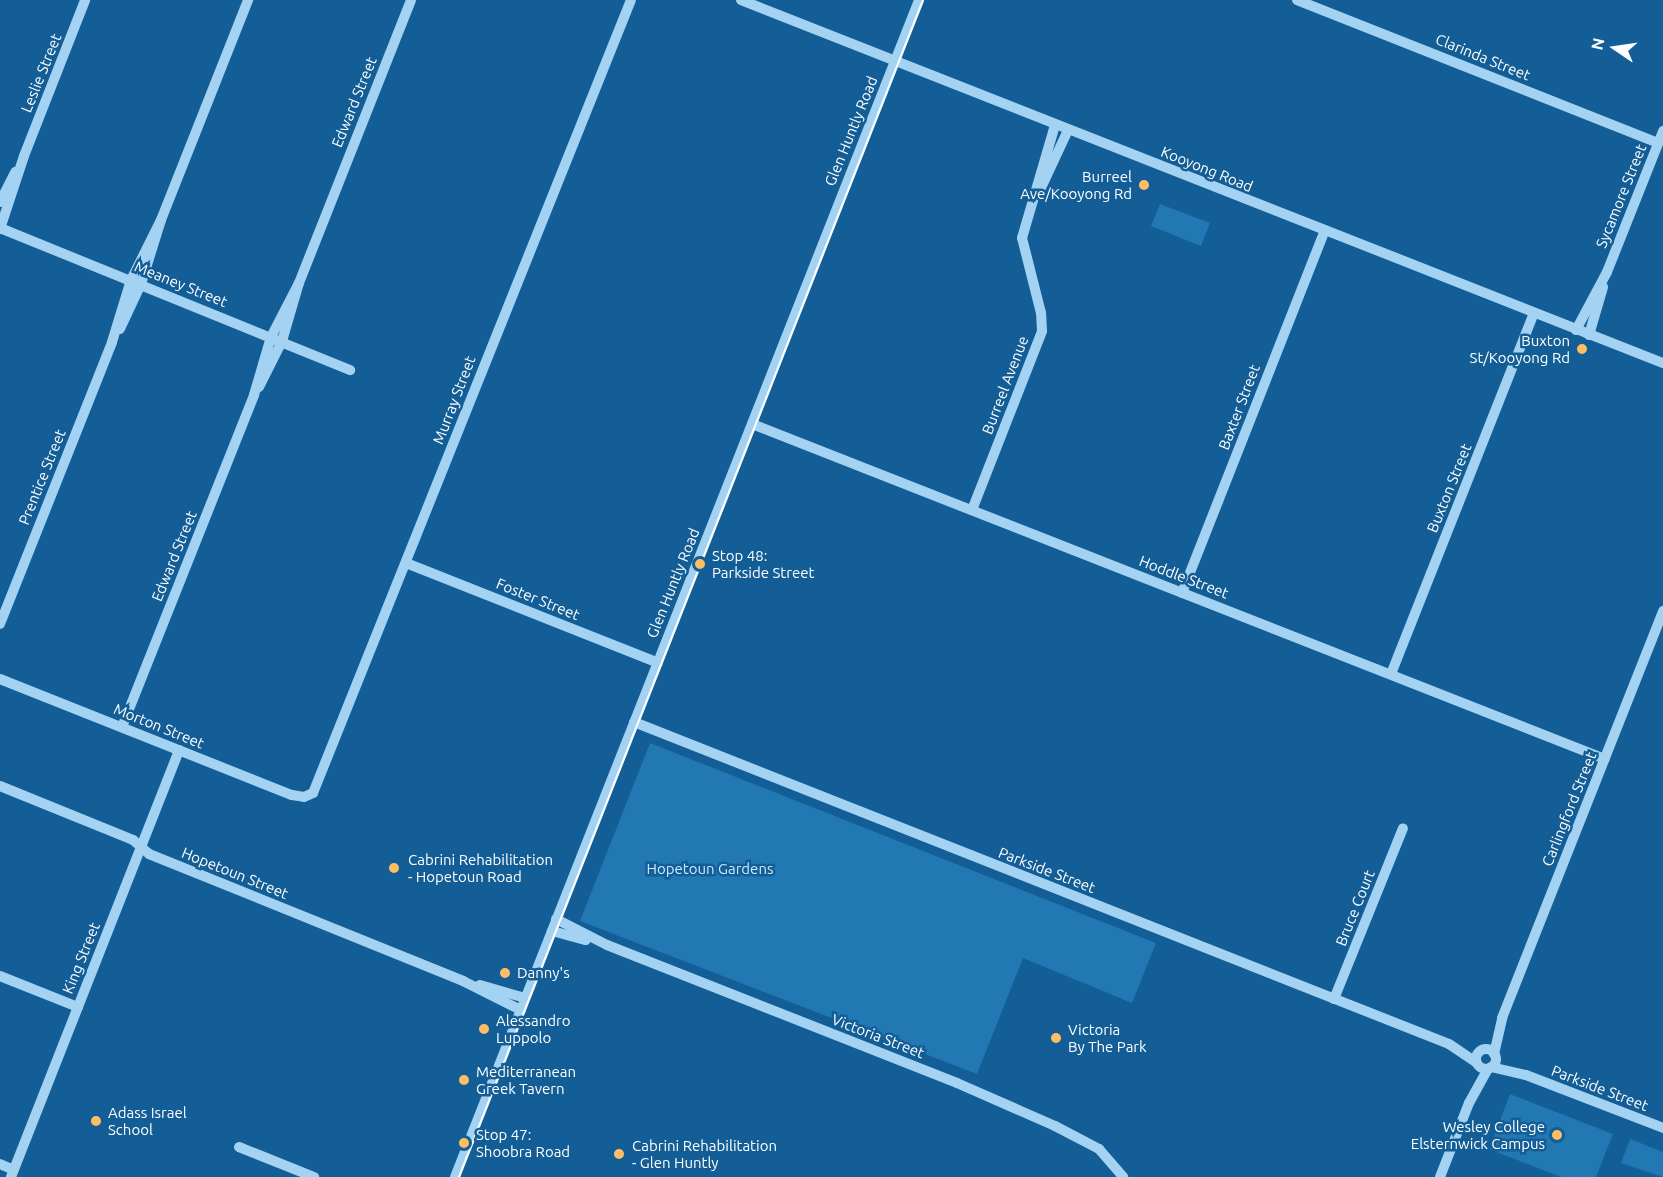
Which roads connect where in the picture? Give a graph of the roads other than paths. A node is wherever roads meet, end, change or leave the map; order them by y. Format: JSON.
{"nodes":[{"id":1,"x":85,"y":0,"type":"edge"},
{"id":2,"x":248,"y":0,"type":"edge"},
{"id":3,"x":411,"y":0,"type":"edge"},
{"id":4,"x":626,"y":0,"type":"edge"},
{"id":5,"x":631,"y":0,"type":"edge"},
{"id":6,"x":741,"y":0,"type":"edge"},
{"id":7,"x":919,"y":0,"type":"edge"},
{"id":8,"x":1297,"y":0,"type":"edge"},
{"id":9,"x":623,"y":12,"type":"junction"},
{"id":10,"x":895,"y":62,"type":"junction"},
{"id":11,"x":1054,"y":125,"type":"junction"},
{"id":12,"x":1068,"y":130,"type":"junction"},
{"id":13,"x":1663,"y":131,"type":"edge"},
{"id":14,"x":1658,"y":143,"type":"junction"},
{"id":15,"x":24,"y":156,"type":"junction"},
{"id":16,"x":1035,"y":199,"type":"junction"},
{"id":17,"x":0,"y":202,"type":"edge"},
{"id":18,"x":0,"y":228,"type":"edge"},
{"id":19,"x":1324,"y":232,"type":"junction"},
{"id":20,"x":1606,"y":272,"type":"junction"},
{"id":21,"x":136,"y":282,"type":"junction"},
{"id":22,"x":299,"y":283,"type":"junction"},
{"id":23,"x":1534,"y":313,"type":"junction"},
{"id":24,"x":1576,"y":330,"type":"junction"},
{"id":25,"x":1589,"y":335,"type":"junction"},
{"id":26,"x":271,"y":337,"type":"junction"},
{"id":27,"x":282,"y":341,"type":"junction"},
{"id":28,"x":1663,"y":363,"type":"edge"},
{"id":29,"x":350,"y":370,"type":"dead end"},
{"id":30,"x":254,"y":395,"type":"junction"},
{"id":31,"x":752,"y":424,"type":"junction"},
{"id":32,"x":972,"y":510,"type":"junction"},
{"id":33,"x":406,"y":563,"type":"junction"},
{"id":34,"x":1182,"y":593,"type":"junction"},
{"id":35,"x":1663,"y":611,"type":"edge"},
{"id":36,"x":0,"y":624,"type":"edge"},
{"id":37,"x":658,"y":663,"type":"junction"},
{"id":38,"x":1391,"y":674,"type":"junction"},
{"id":39,"x":0,"y":679,"type":"edge"},
{"id":40,"x":634,"y":722,"type":"junction"},
{"id":41,"x":122,"y":727,"type":"junction"},
{"id":42,"x":179,"y":750,"type":"junction"},
{"id":43,"x":1605,"y":759,"type":"junction"},
{"id":44,"x":0,"y":786,"type":"edge"},
{"id":45,"x":308,"y":796,"type":"joint"},
{"id":46,"x":1403,"y":828,"type":"dead end"},
{"id":47,"x":141,"y":847,"type":"junction"},
{"id":48,"x":556,"y":919,"type":"junction"},
{"id":49,"x":552,"y":931,"type":"junction"},
{"id":50,"x":607,"y":945,"type":"junction"},
{"id":51,"x":0,"y":976,"type":"edge"},
{"id":52,"x":463,"y":981,"type":"junction"},
{"id":53,"x":525,"y":998,"type":"junction"},
{"id":54,"x":1334,"y":999,"type":"junction"},
{"id":55,"x":78,"y":1007,"type":"junction"},
{"id":56,"x":521,"y":1010,"type":"junction"},
{"id":57,"x":1486,"y":1059,"type":"junction"},
{"id":58,"x":1663,"y":1128,"type":"edge"},
{"id":59,"x":239,"y":1147,"type":"dead end"},
{"id":60,"x":0,"y":1164,"type":"edge"},
{"id":61,"x":12,"y":1173,"type":"edge"},
{"id":62,"x":314,"y":1177,"type":"edge"},
{"id":63,"x":455,"y":1177,"type":"edge"},
{"id":64,"x":1124,"y":1177,"type":"edge"},
{"id":65,"x":1440,"y":1177,"type":"edge"}],
"edges":[{"from":1,"to":15,"type":"street","name":"Leslie Street"},
{"from":2,"to":21,"type":"street","name":"Prentice Street"},
{"from":3,"to":22,"type":"street","name":"Edward Street"},
{"from":4,"to":9,"type":"street","name":"Murray Street"},
{"from":5,"to":9,"type":"street","name":"Murray Street"},
{"from":6,"to":10,"type":"street","name":"Kooyong Road"},
{"from":7,"to":10,"type":"street","name":"Glen Huntly Road"},
{"from":8,"to":14,"type":"street","name":"Clarinda Street"},
{"from":9,"to":33,"type":"street","name":"Murray Street"},
{"from":10,"to":11,"type":"street","name":"Kooyong Road"},
{"from":10,"to":31,"type":"street","name":"Glen Huntly Road"},
{"from":11,"to":12,"type":"street","name":"Kooyong Road"},
{"from":11,"to":16,"type":"street","name":"Burreel Avenue"},
{"from":12,"to":16,"type":"street","name":"Burreel Avenue"},
{"from":12,"to":19,"type":"street","name":"Kooyong Road"},
{"from":13,"to":14,"type":"street","name":"Sycamore Street"},
{"from":14,"to":20,"type":"street","name":"Sycamore Street"},
{"from":15,"to":17,"type":"street","name":"Leslie Street"},
{"from":15,"to":18,"type":"street","name":"Leslie Street"},
{"from":16,"to":32,"type":"street","name":"Burreel Avenue"},
{"from":18,"to":21,"type":"street","name":"Meaney Street"},
{"from":19,"to":23,"type":"street","name":"Kooyong Road"},
{"from":19,"to":34,"type":"street","name":"Baxter Street"},
{"from":20,"to":24,"type":"street","name":"Sycamore Street"},
{"from":20,"to":25,"type":"street","name":"Sycamore Street"},
{"from":21,"to":26,"type":"street","name":"Meaney Street"},
{"from":21,"to":36,"type":"street","name":"Prentice Street"},
{"from":22,"to":26,"type":"street","name":"Edward Street"},
{"from":22,"to":27,"type":"street","name":"Edward Street"},
{"from":23,"to":24,"type":"street","name":"Kooyong Road"},
{"from":23,"to":38,"type":"street","name":"Buxton Street"},
{"from":24,"to":25,"type":"street","name":"Kooyong Road"},
{"from":25,"to":28,"type":"street","name":"Kooyong Road"},
{"from":26,"to":27,"type":"street","name":"Meaney Street"},
{"from":26,"to":30,"type":"street","name":"Edward Street"},
{"from":27,"to":29,"type":"street","name":"Meaney Street"},
{"from":27,"to":30,"type":"street","name":"Edward Street"},
{"from":30,"to":41,"type":"street","name":"Edward Street"},
{"from":31,"to":32,"type":"street","name":"Hoddle Street"},
{"from":31,"to":37,"type":"street","name":"Glen Huntly Road"},
{"from":32,"to":34,"type":"street","name":"Hoddle Street"},
{"from":33,"to":37,"type":"street","name":"Foster Street"},
{"from":33,"to":45,"type":"street","name":"Murray Street"},
{"from":34,"to":38,"type":"street","name":"Hoddle Street"},
{"from":35,"to":43,"type":"street","name":"Carlingford Street"},
{"from":37,"to":40,"type":"street","name":"Glen Huntly Road"},
{"from":38,"to":43,"type":"street","name":"Hoddle Street"},
{"from":39,"to":41,"type":"street","name":"Morton Street"},
{"from":40,"to":48,"type":"street","name":"Glen Huntly Road"},
{"from":40,"to":54,"type":"street","name":"Parkside Street"},
{"from":41,"to":42,"type":"street","name":"Morton Street"},
{"from":42,"to":45,"type":"street","name":"Morton Street"},
{"from":42,"to":47,"type":"street","name":"King Street"},
{"from":43,"to":57,"type":"street","name":"Carlingford Street"},
{"from":44,"to":47,"type":"street","name":"Hopetoun Street"},
{"from":46,"to":54,"type":"street","name":"Bruce Court"},
{"from":47,"to":52,"type":"street","name":"Hopetoun Street"},
{"from":47,"to":55,"type":"street","name":"King Street"},
{"from":48,"to":49,"type":"street","name":"Glen Huntly Road"},
{"from":48,"to":50,"type":"street","name":"Victoria Street"},
{"from":49,"to":50,"type":"street","name":"Victoria Street"},
{"from":49,"to":53,"type":"street","name":"Glen Huntly Road"},
{"from":50,"to":64,"type":"street","name":"Victoria Street"},
{"from":51,"to":55,"type":"street"},
{"from":52,"to":53,"type":"street","name":"Hopetoun Street"},
{"from":52,"to":56,"type":"street","name":"Hopetoun Street"},
{"from":53,"to":56,"type":"street","name":"Glen Huntly Road"},
{"from":54,"to":57,"type":"street","name":"Parkside Street"},
{"from":55,"to":61,"type":"street","name":"King Street"},
{"from":56,"to":63,"type":"street","name":"Glen Huntly Road"},
{"from":57,"to":58,"type":"street","name":"Parkside Street"},
{"from":57,"to":65,"type":"street","name":"Carlingford Street"},
{"from":59,"to":62,"type":"street"},
{"from":60,"to":61,"type":"street"}]}
